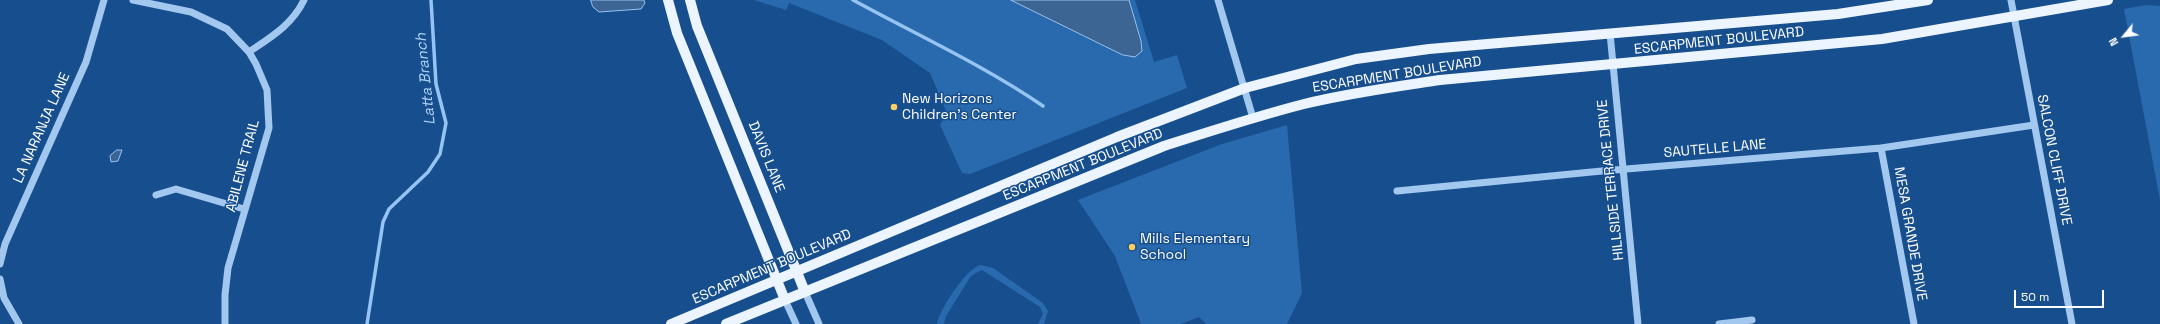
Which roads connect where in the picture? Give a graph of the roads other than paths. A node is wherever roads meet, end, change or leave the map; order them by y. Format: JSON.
{"nodes":[{"id":1,"x":104,"y":0,"type":"edge"},
{"id":2,"x":133,"y":0,"type":"edge"},
{"id":3,"x":304,"y":0,"type":"edge"},
{"id":4,"x":668,"y":0,"type":"edge"},
{"id":5,"x":690,"y":0,"type":"edge"},
{"id":6,"x":1218,"y":0,"type":"edge"},
{"id":7,"x":1928,"y":0,"type":"edge"},
{"id":8,"x":2011,"y":0,"type":"edge"},
{"id":9,"x":2108,"y":0,"type":"edge"},
{"id":10,"x":2014,"y":17,"type":"junction"},
{"id":11,"x":1610,"y":33,"type":"junction"},
{"id":12,"x":249,"y":52,"type":"junction"},
{"id":13,"x":1613,"y":66,"type":"junction"},
{"id":14,"x":1245,"y":88,"type":"junction"},
{"id":15,"x":1253,"y":118,"type":"junction"},
{"id":16,"x":2034,"y":125,"type":"junction"},
{"id":17,"x":1882,"y":148,"type":"junction"},
{"id":18,"x":1624,"y":170,"type":"junction"},
{"id":19,"x":1397,"y":191,"type":"dead end"},
{"id":20,"x":156,"y":196,"type":"dead end"},
{"id":21,"x":244,"y":209,"type":"junction"},
{"id":22,"x":0,"y":264,"type":"edge"},
{"id":23,"x":797,"y":271,"type":"junction"},
{"id":24,"x":0,"y":279,"type":"edge"},
{"id":25,"x":778,"y":280,"type":"junction"},
{"id":26,"x":805,"y":292,"type":"junction"},
{"id":27,"x":785,"y":300,"type":"junction"},
{"id":28,"x":1752,"y":320,"type":"dead end"},
{"id":29,"x":19,"y":324,"type":"edge"},
{"id":30,"x":225,"y":324,"type":"edge"},
{"id":31,"x":671,"y":324,"type":"edge"},
{"id":32,"x":726,"y":324,"type":"edge"},
{"id":33,"x":796,"y":324,"type":"edge"},
{"id":34,"x":819,"y":324,"type":"edge"},
{"id":35,"x":1638,"y":324,"type":"edge"},
{"id":36,"x":1719,"y":324,"type":"edge"},
{"id":37,"x":1914,"y":324,"type":"edge"},
{"id":38,"x":2072,"y":324,"type":"edge"}],
"edges":[{"from":1,"to":22,"type":"street","name":"LA NARANJA LANE"},
{"from":2,"to":12,"type":"street","name":"ABILENE TRAIL"},
{"from":3,"to":12,"type":"street"},
{"from":4,"to":25,"type":"main road"},
{"from":5,"to":23,"type":"main road","name":"DAVIS LANE"},
{"from":6,"to":14,"type":"street"},
{"from":7,"to":11,"type":"main road","name":"ESCARPMENT BOULEVARD"},
{"from":8,"to":10,"type":"street","name":"SALCON CLIFF DRIVE"},
{"from":9,"to":10,"type":"main road","name":"ESCARPMENT BOULEVARD"},
{"from":10,"to":13,"type":"main road","name":"ESCARPMENT BOULEVARD"},
{"from":10,"to":16,"type":"street","name":"SALCON CLIFF DRIVE"},
{"from":11,"to":13,"type":"street","name":"HILLSIDE TERRACE DRIVE"},
{"from":11,"to":14,"type":"main road","name":"ESCARPMENT BOULEVARD"},
{"from":12,"to":21,"type":"street","name":"ABILENE TRAIL"},
{"from":13,"to":15,"type":"main road","name":"ESCARPMENT BOULEVARD"},
{"from":13,"to":18,"type":"street","name":"HILLSIDE TERRACE DRIVE"},
{"from":14,"to":15,"type":"street"},
{"from":14,"to":23,"type":"main road","name":"ESCARPMENT BOULEVARD"},
{"from":15,"to":26,"type":"main road","name":"ESCARPMENT BOULEVARD"},
{"from":16,"to":17,"type":"street","name":"SAUTELLE LANE"},
{"from":16,"to":38,"type":"street","name":"SALCON CLIFF DRIVE"},
{"from":17,"to":18,"type":"street","name":"SAUTELLE LANE"},
{"from":17,"to":37,"type":"street","name":"MESA GRANDE DRIVE"},
{"from":18,"to":19,"type":"street","name":"SAUTELLE LANE"},
{"from":18,"to":35,"type":"street","name":"HILLSIDE TERRACE DRIVE"},
{"from":20,"to":21,"type":"street"},
{"from":21,"to":30,"type":"street","name":"ABILENE TRAIL"},
{"from":23,"to":25,"type":"main road","name":"ESCARPMENT BOULEVARD"},
{"from":23,"to":26,"type":"main road","name":"DAVIS LANE"},
{"from":24,"to":29,"type":"street"},
{"from":25,"to":27,"type":"main road"},
{"from":25,"to":31,"type":"main road","name":"ESCARPMENT BOULEVARD"},
{"from":26,"to":27,"type":"main road","name":"ESCARPMENT BOULEVARD"},
{"from":26,"to":34,"type":"street","name":"DAVIS LANE"},
{"from":27,"to":32,"type":"main road","name":"ESCARPMENT BOULEVARD"},
{"from":27,"to":33,"type":"street"},
{"from":28,"to":36,"type":"street"}]}
